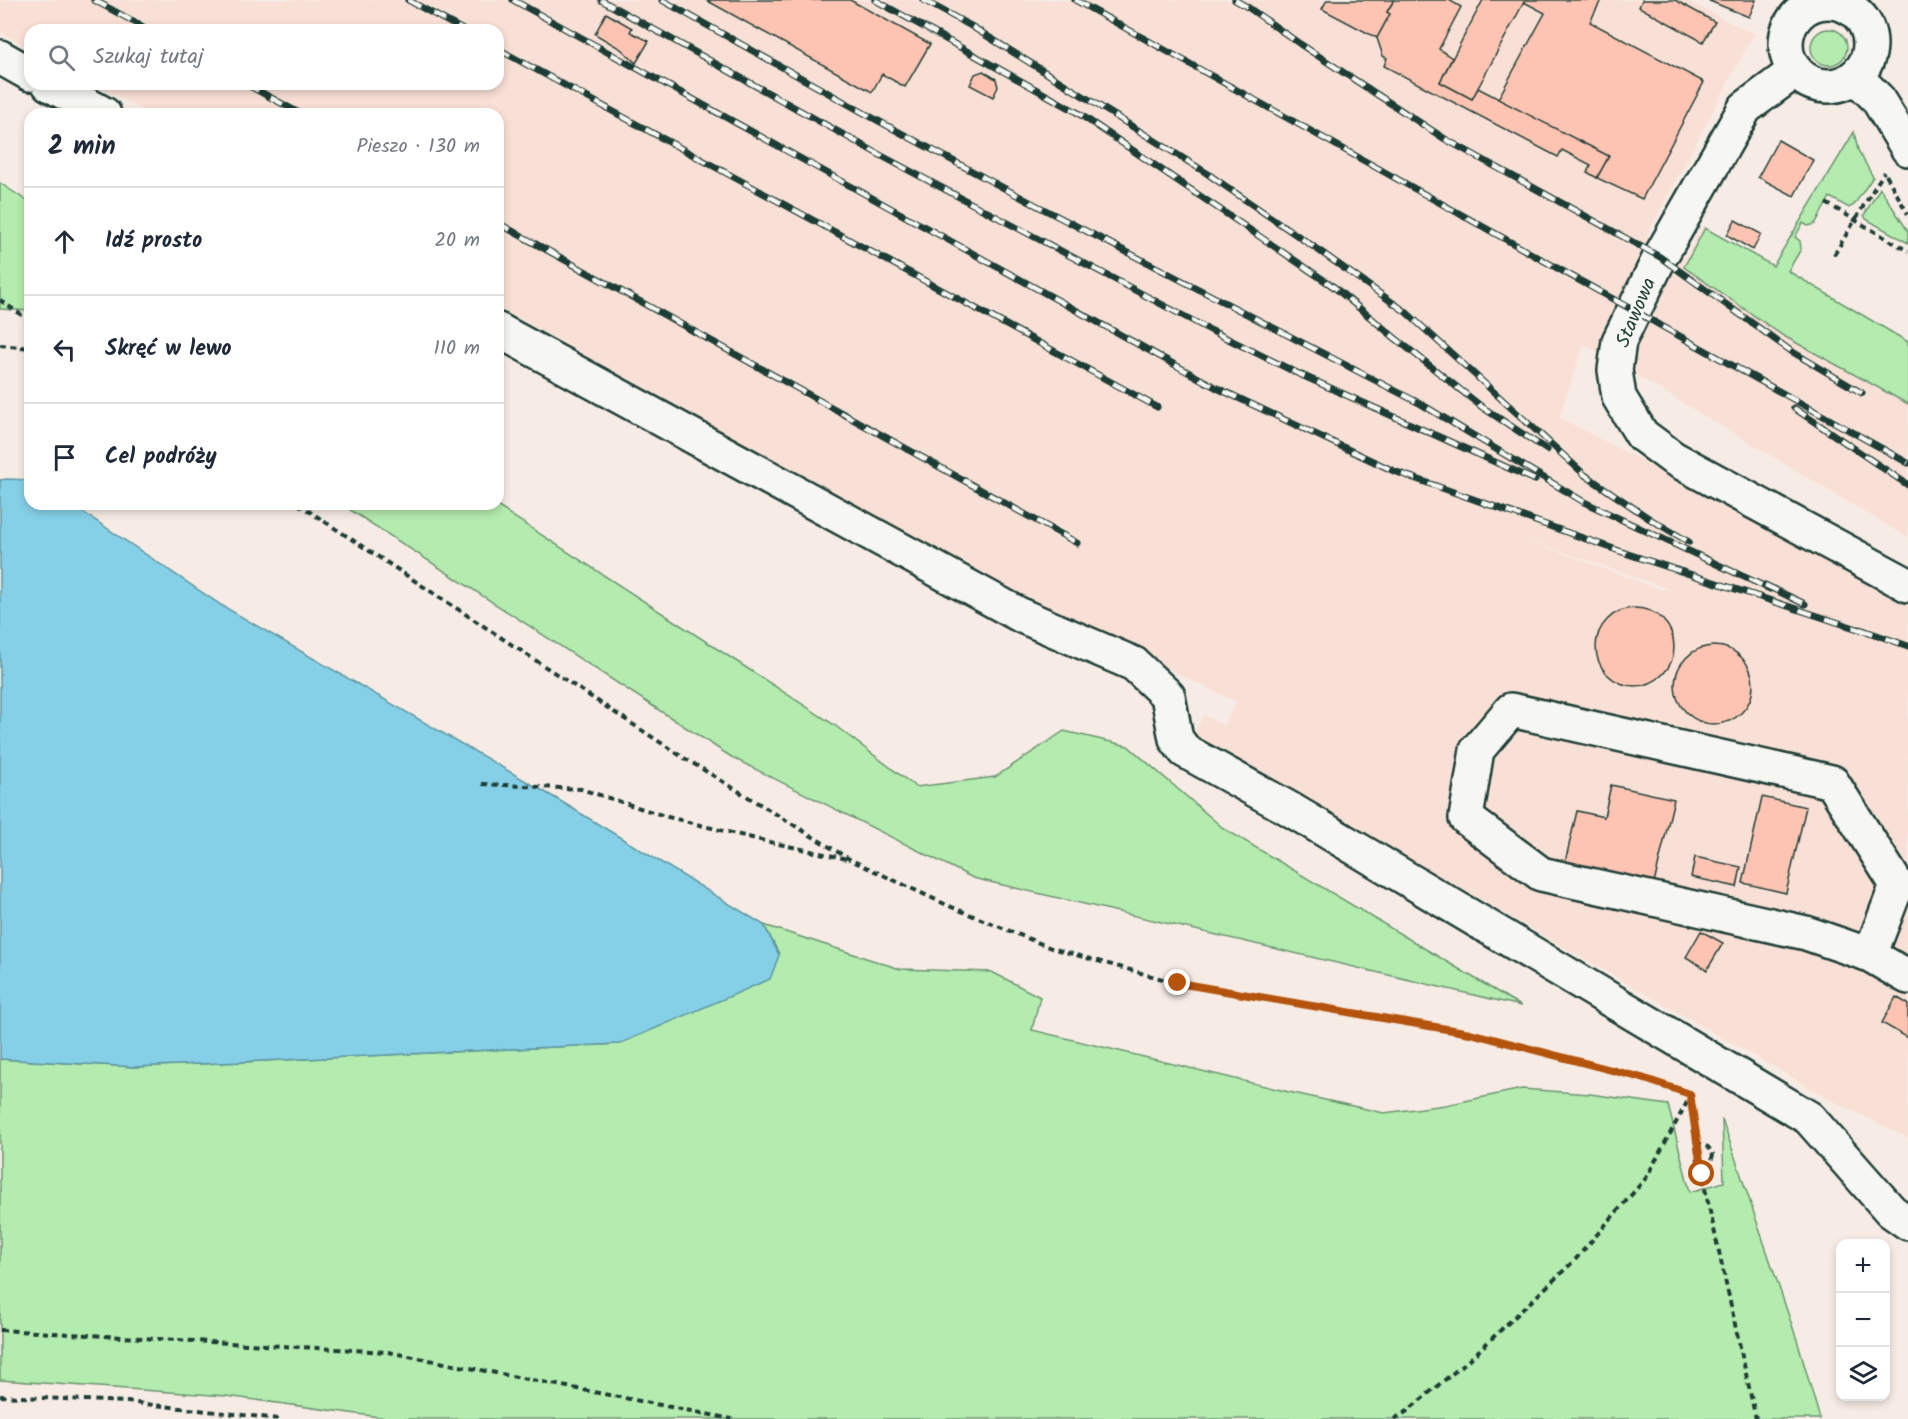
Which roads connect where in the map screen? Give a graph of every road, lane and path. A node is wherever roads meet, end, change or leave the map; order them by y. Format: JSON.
{"nodes":[{"id":1,"x":1834,"y":0,"type":"edge"},
{"id":2,"x":0,"y":57,"type":"edge"},
{"id":3,"x":24,"y":71,"type":"edge"},
{"id":4,"x":1795,"y":71,"type":"junction"},
{"id":5,"x":1855,"y":76,"type":"junction"},
{"id":6,"x":60,"y":90,"type":"edge"},
{"id":7,"x":93,"y":108,"type":"edge"},
{"id":8,"x":1908,"y":149,"type":"edge"},
{"id":9,"x":1879,"y":164,"type":"dead end"},
{"id":10,"x":1884,"y":172,"type":"junction"},
{"id":11,"x":1826,"y":203,"type":"dead end"},
{"id":12,"x":1908,"y":214,"type":"edge"},
{"id":13,"x":1855,"y":220,"type":"junction"},
{"id":14,"x":1908,"y":251,"type":"edge"},
{"id":15,"x":1834,"y":255,"type":"dead end"},
{"id":16,"x":0,"y":300,"type":"edge"},
{"id":17,"x":24,"y":317,"type":"edge"},
{"id":18,"x":504,"y":333,"type":"edge"},
{"id":19,"x":0,"y":345,"type":"edge"},
{"id":20,"x":24,"y":347,"type":"edge"},
{"id":21,"x":307,"y":510,"type":"edge"},
{"id":22,"x":1908,"y":585,"type":"edge"},
{"id":23,"x":482,"y":784,"type":"dead end"},
{"id":24,"x":851,"y":860,"type":"junction"},
{"id":25,"x":1870,"y":955,"type":"junction"},
{"id":26,"x":1908,"y":976,"type":"edge"},
{"id":27,"x":1690,"y":1094,"type":"junction"},
{"id":28,"x":1696,"y":1142,"type":"junction"},
{"id":29,"x":1702,"y":1174,"type":"junction"},
{"id":30,"x":1908,"y":1223,"type":"edge"},
{"id":31,"x":0,"y":1330,"type":"edge"},
{"id":32,"x":0,"y":1396,"type":"edge"},
{"id":33,"x":279,"y":1419,"type":"edge"},
{"id":34,"x":732,"y":1419,"type":"edge"},
{"id":35,"x":1394,"y":1419,"type":"edge"},
{"id":36,"x":1756,"y":1419,"type":"edge"}],
"edges":[{"from":1,"to":4,"type":"street"},
{"from":1,"to":5,"type":"street"},
{"from":2,"to":3,"type":"street"},
{"from":4,"to":5,"type":"street"},
{"from":4,"to":22,"type":"street","name":"Stawowa"},
{"from":5,"to":8,"type":"street"},
{"from":6,"to":7,"type":"street"},
{"from":9,"to":10,"type":"path"},
{"from":10,"to":12,"type":"path"},
{"from":10,"to":13,"type":"path"},
{"from":11,"to":13,"type":"path"},
{"from":13,"to":14,"type":"path"},
{"from":13,"to":15,"type":"path"},
{"from":16,"to":17,"type":"path"},
{"from":18,"to":30,"type":"street"},
{"from":19,"to":20,"type":"path"},
{"from":21,"to":24,"type":"path"},
{"from":23,"to":24,"type":"path"},
{"from":24,"to":27,"type":"path"},
{"from":25,"to":25,"type":"street"},
{"from":25,"to":26,"type":"street"},
{"from":27,"to":28,"type":"path"},
{"from":27,"to":35,"type":"path"},
{"from":28,"to":29,"type":"path"},
{"from":28,"to":29,"type":"path"},
{"from":29,"to":36,"type":"path"},
{"from":31,"to":34,"type":"path"},
{"from":32,"to":33,"type":"path"}]}
